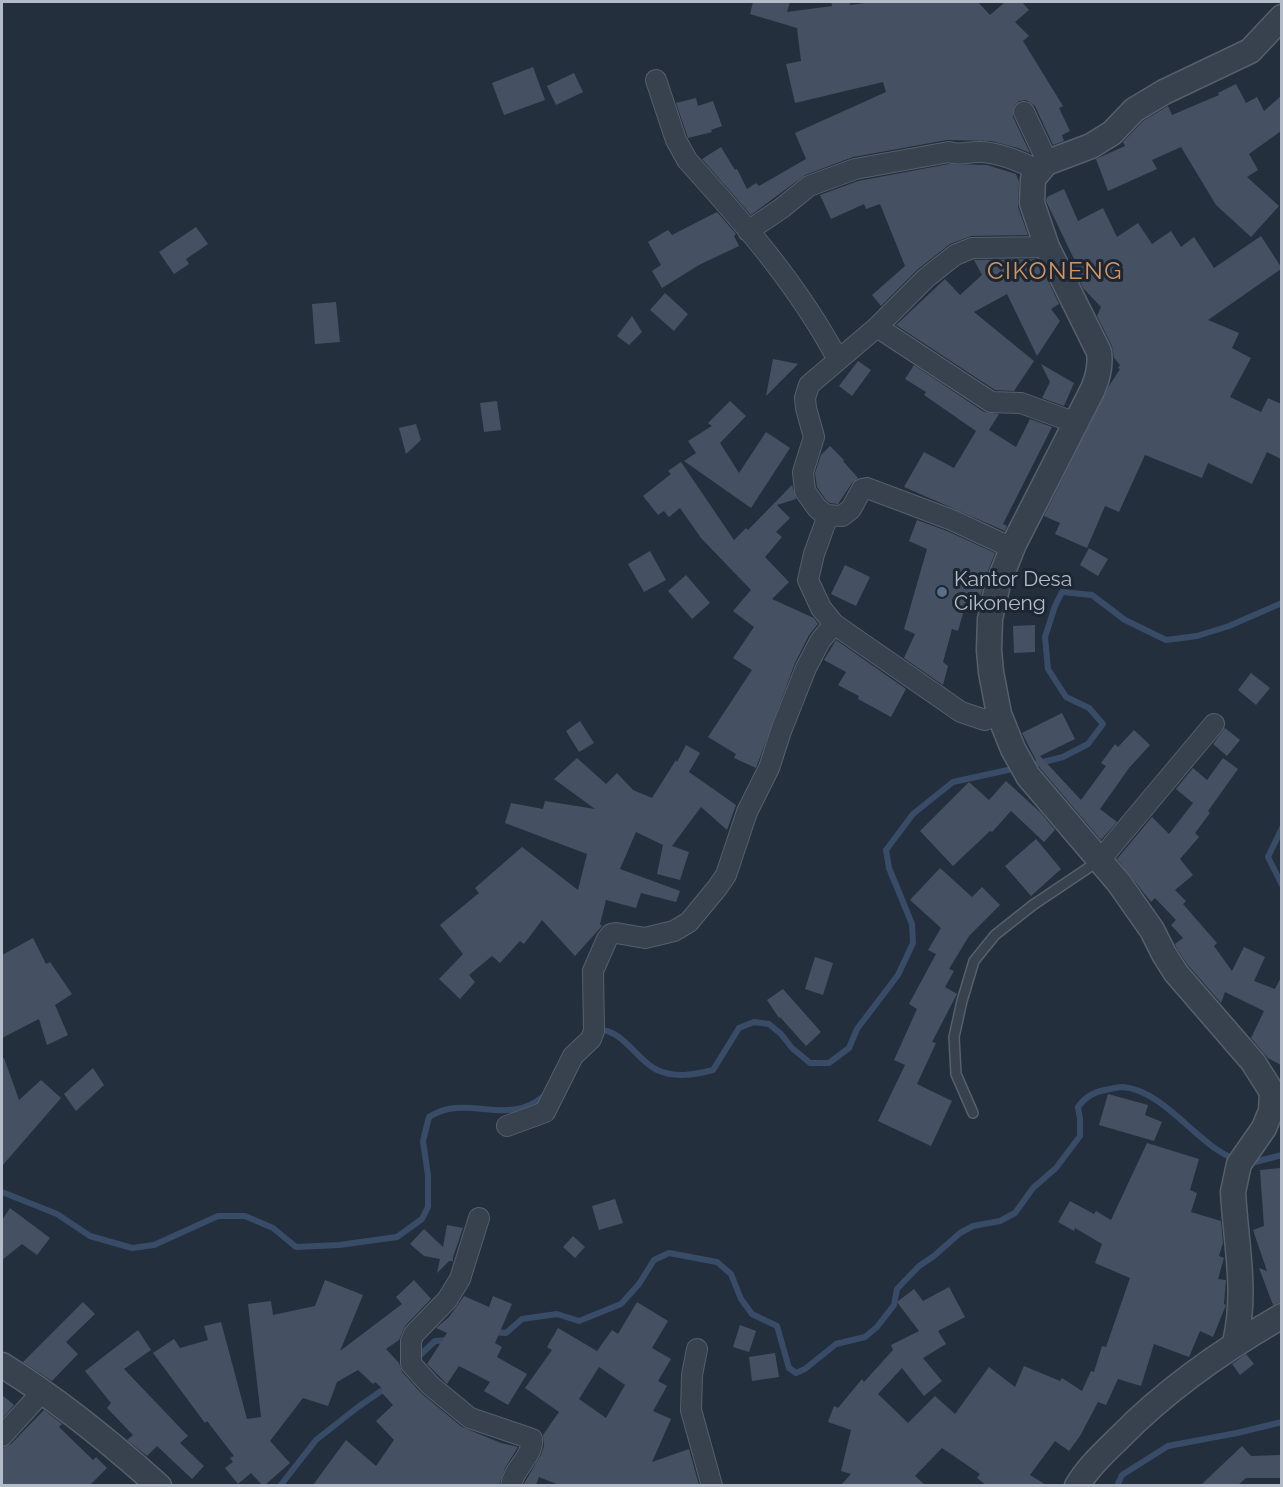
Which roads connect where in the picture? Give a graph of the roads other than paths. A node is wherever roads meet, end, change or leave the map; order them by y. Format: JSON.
{"nodes":[{"id":1,"x":1281,"y":17,"type":"edge"},
{"id":2,"x":656,"y":80,"type":"dead end"},
{"id":3,"x":1024,"y":112,"type":"dead end"},
{"id":4,"x":1043,"y":167,"type":"junction"},
{"id":5,"x":748,"y":231,"type":"junction"},
{"id":6,"x":1047,"y":248,"type":"junction"},
{"id":7,"x":877,"y":327,"type":"junction"},
{"id":8,"x":838,"y":360,"type":"junction"},
{"id":9,"x":1076,"y":423,"type":"junction"},
{"id":10,"x":826,"y":515,"type":"junction"},
{"id":11,"x":1012,"y":548,"type":"junction"},
{"id":12,"x":834,"y":624,"type":"junction"},
{"id":13,"x":999,"y":714,"type":"junction"},
{"id":14,"x":1214,"y":724,"type":"dead end"},
{"id":15,"x":1100,"y":860,"type":"junction"},
{"id":16,"x":973,"y":1113,"type":"dead end"},
{"id":17,"x":507,"y":1126,"type":"dead end"},
{"id":18,"x":479,"y":1218,"type":"dead end"},
{"id":19,"x":1281,"y":1316,"type":"edge"},
{"id":20,"x":1235,"y":1343,"type":"junction"},
{"id":21,"x":697,"y":1349,"type":"dead end"},
{"id":22,"x":2,"y":1365,"type":"edge"},
{"id":23,"x":43,"y":1391,"type":"junction"},
{"id":24,"x":2,"y":1436,"type":"edge"},
{"id":25,"x":159,"y":1485,"type":"edge"},
{"id":26,"x":511,"y":1485,"type":"edge"},
{"id":27,"x":712,"y":1485,"type":"edge"},
{"id":28,"x":1077,"y":1485,"type":"edge"}],
"edges":[{"from":1,"to":4,"type":"street"},
{"from":2,"to":5,"type":"street"},
{"from":3,"to":4,"type":"street"},
{"from":4,"to":5,"type":"street"},
{"from":4,"to":6,"type":"street"},
{"from":5,"to":8,"type":"street"},
{"from":6,"to":7,"type":"street"},
{"from":6,"to":9,"type":"street"},
{"from":7,"to":8,"type":"street"},
{"from":7,"to":9,"type":"street"},
{"from":8,"to":10,"type":"street"},
{"from":9,"to":11,"type":"street"},
{"from":10,"to":11,"type":"street"},
{"from":10,"to":12,"type":"street"},
{"from":11,"to":13,"type":"street"},
{"from":12,"to":13,"type":"street"},
{"from":12,"to":17,"type":"street"},
{"from":13,"to":15,"type":"street"},
{"from":14,"to":15,"type":"street"},
{"from":15,"to":16,"type":"lane"},
{"from":15,"to":20,"type":"street"},
{"from":18,"to":26,"type":"street"},
{"from":19,"to":20,"type":"street"},
{"from":20,"to":28,"type":"street"},
{"from":21,"to":27,"type":"street"},
{"from":22,"to":23,"type":"street"},
{"from":23,"to":24,"type":"street"},
{"from":23,"to":25,"type":"street"}]}
